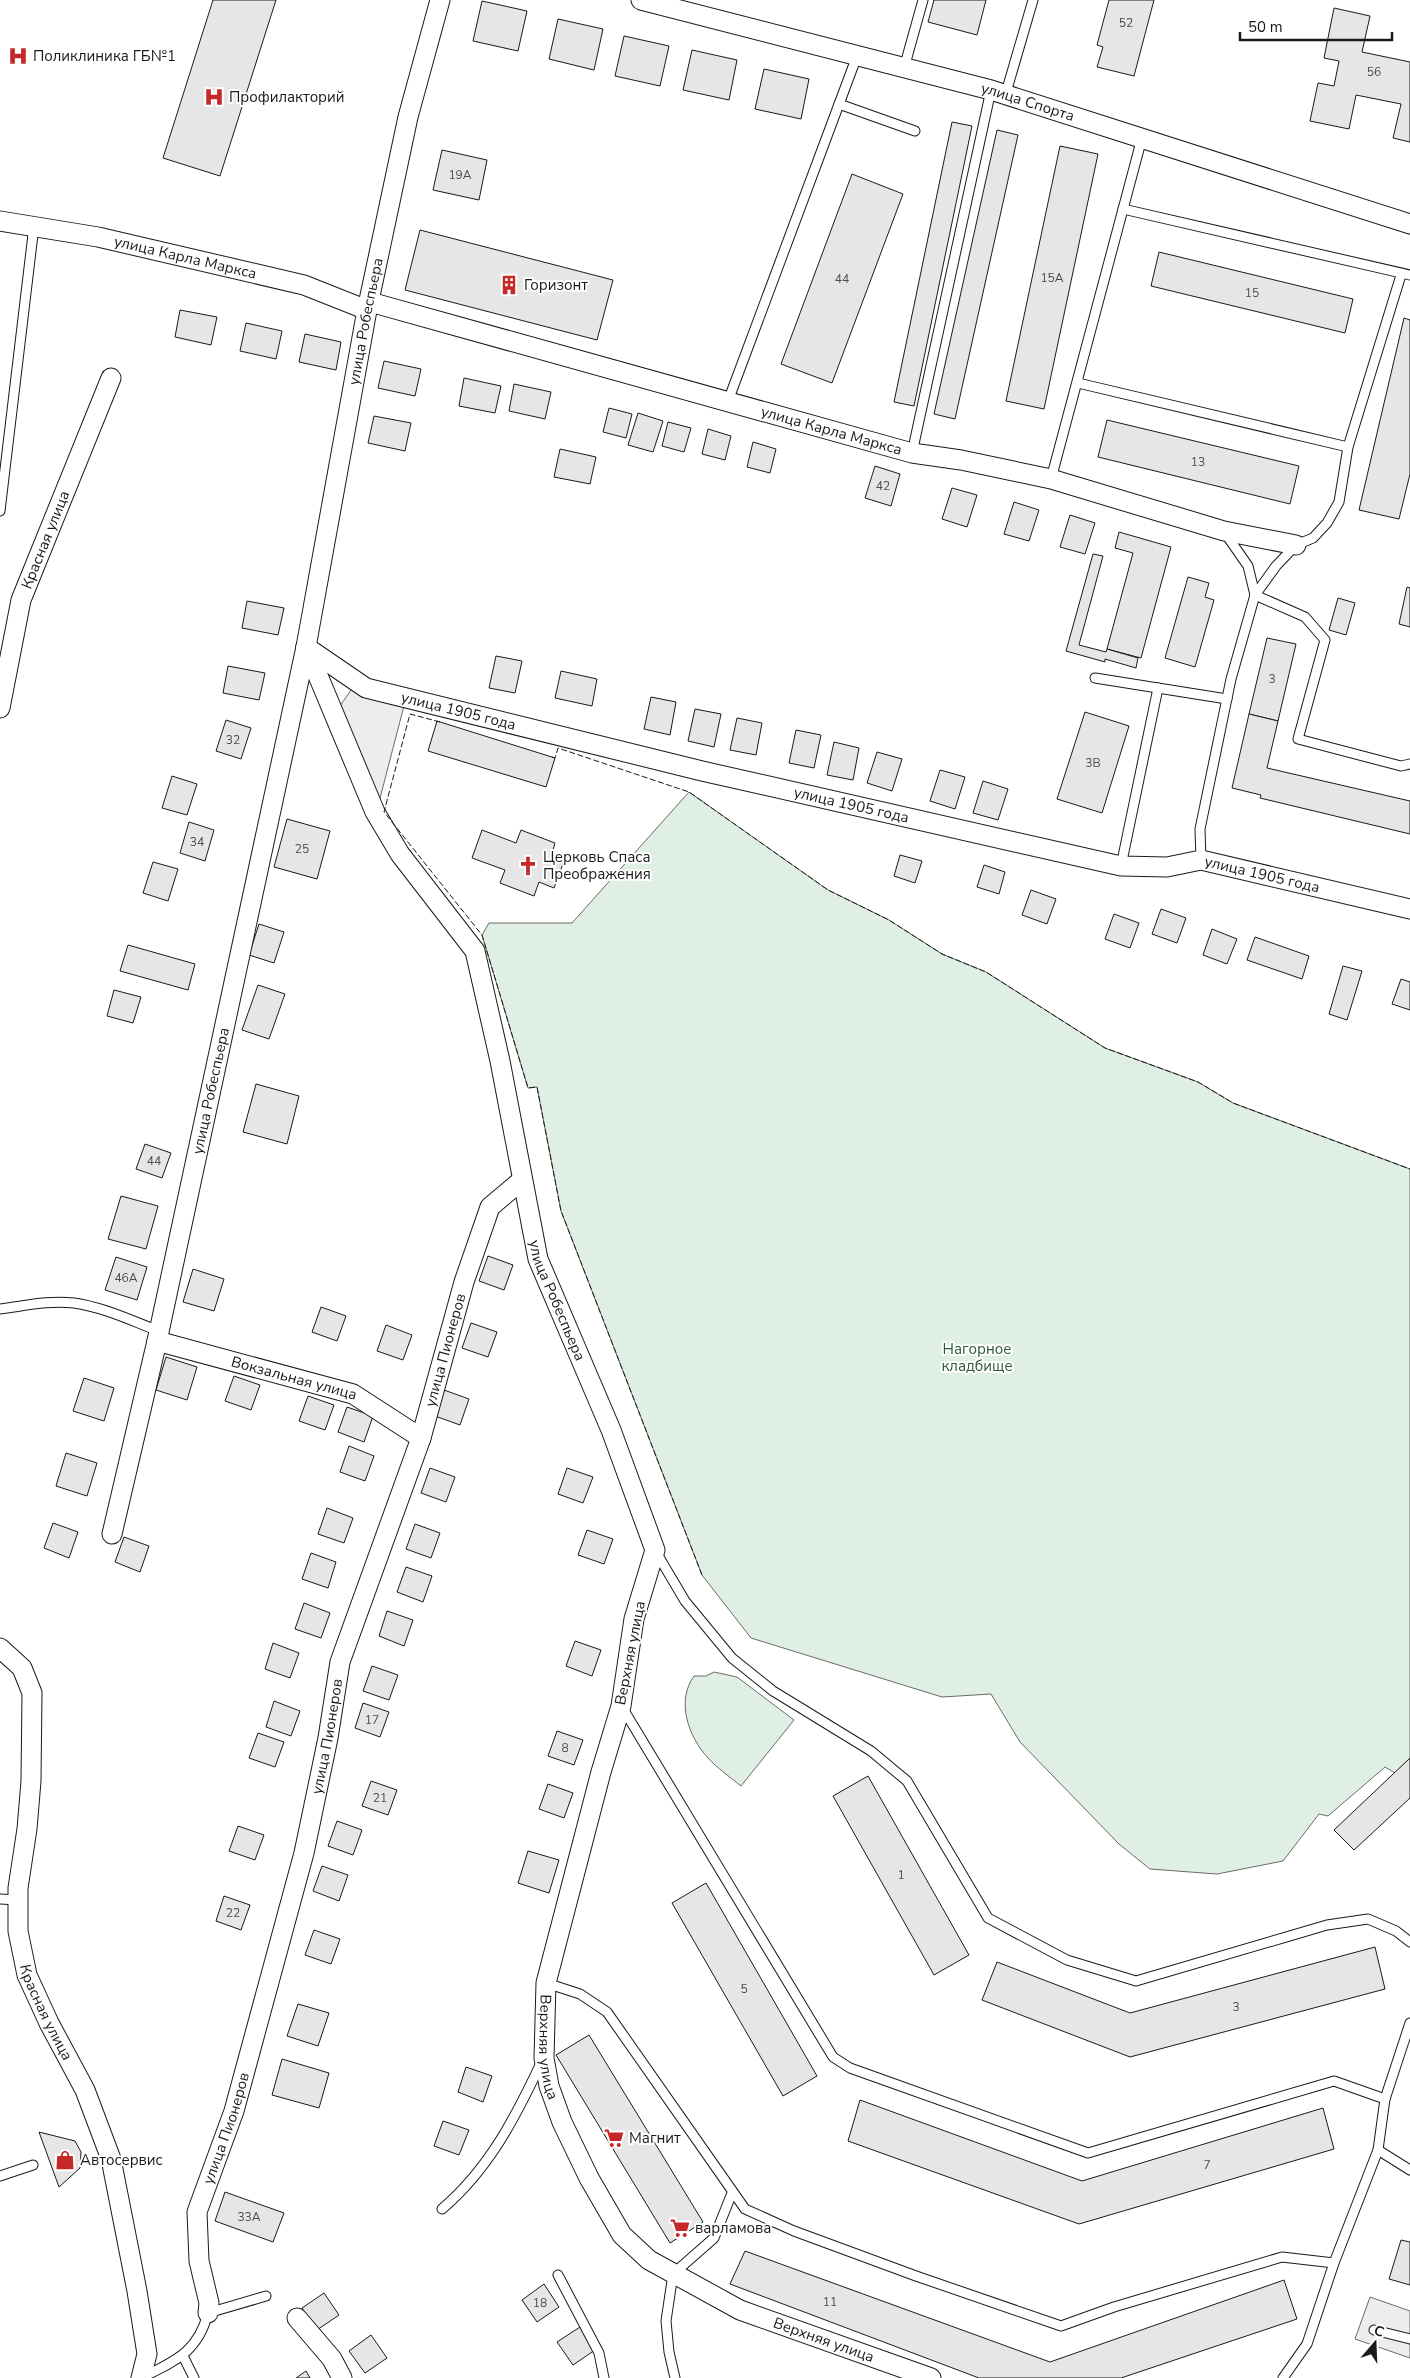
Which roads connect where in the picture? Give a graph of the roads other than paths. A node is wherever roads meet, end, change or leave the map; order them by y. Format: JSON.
{"nodes":[{"id":1,"x":440,"y":0,"type":"edge"},
{"id":2,"x":641,"y":0,"type":"edge"},
{"id":3,"x":923,"y":0,"type":"edge"},
{"id":4,"x":1033,"y":0,"type":"edge"},
{"id":5,"x":857,"y":56,"type":"junction"},
{"id":6,"x":904,"y":68,"type":"junction"},
{"id":7,"x":998,"y":93,"type":"junction"},
{"id":8,"x":839,"y":104,"type":"junction"},
{"id":9,"x":916,"y":131,"type":"dead end"},
{"id":10,"x":1142,"y":138,"type":"junction"},
{"id":11,"x":1123,"y":209,"type":"junction"},
{"id":12,"x":0,"y":220,"type":"edge"},
{"id":13,"x":1410,"y":224,"type":"edge"},
{"id":14,"x":34,"y":226,"type":"junction"},
{"id":15,"x":1406,"y":275,"type":"edge"},
{"id":16,"x":368,"y":306,"type":"junction"},
{"id":17,"x":111,"y":378,"type":"dead end"},
{"id":18,"x":1078,"y":384,"type":"junction"},
{"id":19,"x":728,"y":402,"type":"junction"},
{"id":20,"x":1348,"y":447,"type":"junction"},
{"id":21,"x":912,"y":453,"type":"junction"},
{"id":22,"x":1051,"y":479,"type":"junction"},
{"id":23,"x":0,"y":511,"type":"edge"},
{"id":24,"x":1224,"y":531,"type":"junction"},
{"id":25,"x":1296,"y":545,"type":"junction"},
{"id":26,"x":1256,"y":595,"type":"junction"},
{"id":27,"x":306,"y":647,"type":"junction"},
{"id":28,"x":1095,"y":678,"type":"dead end"},
{"id":29,"x":1158,"y":688,"type":"junction"},
{"id":30,"x":1226,"y":699,"type":"junction"},
{"id":31,"x":0,"y":708,"type":"edge"},
{"id":32,"x":1410,"y":764,"type":"edge"},
{"id":33,"x":1201,"y":860,"type":"junction"},
{"id":34,"x":1121,"y":866,"type":"junction"},
{"id":35,"x":1410,"y":909,"type":"edge"},
{"id":36,"x":522,"y":1180,"type":"junction"},
{"id":37,"x":0,"y":1310,"type":"edge"},
{"id":38,"x":158,"y":1336,"type":"junction"},
{"id":39,"x":421,"y":1438,"type":"junction"},
{"id":40,"x":112,"y":1534,"type":"dead end"},
{"id":41,"x":655,"y":1550,"type":"junction"},
{"id":42,"x":0,"y":1648,"type":"edge"},
{"id":43,"x":621,"y":1706,"type":"junction"},
{"id":44,"x":9,"y":1899,"type":"edge"},
{"id":45,"x":1410,"y":1942,"type":"edge"},
{"id":46,"x":546,"y":1983,"type":"junction"},
{"id":47,"x":1410,"y":2023,"type":"edge"},
{"id":48,"x":544,"y":2058,"type":"junction"},
{"id":49,"x":1385,"y":2099,"type":"junction"},
{"id":50,"x":1378,"y":2150,"type":"junction"},
{"id":51,"x":34,"y":2165,"type":"dead end"},
{"id":52,"x":1410,"y":2170,"type":"edge"},
{"id":53,"x":0,"y":2176,"type":"edge"},
{"id":54,"x":732,"y":2193,"type":"junction"},
{"id":55,"x":442,"y":2209,"type":"dead end"},
{"id":56,"x":1334,"y":2263,"type":"junction"},
{"id":57,"x":558,"y":2274,"type":"dead end"},
{"id":58,"x":673,"y":2274,"type":"junction"},
{"id":59,"x":266,"y":2296,"type":"dead end"},
{"id":60,"x":208,"y":2313,"type":"junction"},
{"id":61,"x":297,"y":2318,"type":"dead end"},
{"id":62,"x":1374,"y":2330,"type":"dead end"},
{"id":63,"x":1410,"y":2338,"type":"edge"},
{"id":64,"x":184,"y":2356,"type":"junction"},
{"id":65,"x":142,"y":2378,"type":"edge"},
{"id":66,"x":194,"y":2378,"type":"edge"},
{"id":67,"x":342,"y":2378,"type":"edge"},
{"id":68,"x":604,"y":2378,"type":"edge"},
{"id":69,"x":675,"y":2378,"type":"edge"},
{"id":70,"x":931,"y":2378,"type":"edge"},
{"id":71,"x":1283,"y":2378,"type":"edge"}],
"edges":[{"from":1,"to":16,"type":"street","name":"улица Робеспьера"},
{"from":2,"to":5,"type":"street","name":"улица Спорта"},
{"from":3,"to":6,"type":"lane"},
{"from":4,"to":7,"type":"lane"},
{"from":5,"to":6,"type":"street","name":"улица Спорта"},
{"from":5,"to":8,"type":"lane"},
{"from":6,"to":7,"type":"street","name":"улица Спорта"},
{"from":7,"to":10,"type":"street","name":"улица Спорта"},
{"from":7,"to":21,"type":"lane"},
{"from":8,"to":9,"type":"lane"},
{"from":8,"to":19,"type":"lane"},
{"from":10,"to":11,"type":"lane"},
{"from":10,"to":13,"type":"street","name":"улица Спорта"},
{"from":11,"to":15,"type":"lane"},
{"from":11,"to":18,"type":"lane"},
{"from":12,"to":14,"type":"street","name":"улица Карла Маркса"},
{"from":14,"to":16,"type":"street","name":"улица Карла Маркса"},
{"from":14,"to":23,"type":"lane"},
{"from":15,"to":20,"type":"lane"},
{"from":16,"to":19,"type":"street","name":"улица Карла Маркса"},
{"from":16,"to":27,"type":"street","name":"улица Робеспьера"},
{"from":17,"to":31,"type":"street","name":"Красная улица"},
{"from":18,"to":20,"type":"lane"},
{"from":18,"to":22,"type":"lane"},
{"from":19,"to":21,"type":"street","name":"улица Карла Маркса"},
{"from":20,"to":25,"type":"lane"},
{"from":21,"to":22,"type":"street","name":"улица Карла Маркса"},
{"from":22,"to":24,"type":"street","name":"улица Карла Маркса"},
{"from":24,"to":25,"type":"street","name":"улица Карла Маркса"},
{"from":24,"to":26,"type":"lane"},
{"from":25,"to":26,"type":"lane"},
{"from":26,"to":30,"type":"lane"},
{"from":26,"to":32,"type":"lane"},
{"from":27,"to":34,"type":"street","name":"улица 1905 года"},
{"from":27,"to":36,"type":"street","name":"улица Робеспьера"},
{"from":27,"to":38,"type":"street","name":"улица Робеспьера"},
{"from":28,"to":29,"type":"lane"},
{"from":29,"to":30,"type":"lane"},
{"from":29,"to":34,"type":"lane"},
{"from":30,"to":33,"type":"lane"},
{"from":33,"to":34,"type":"street","name":"улица 1905 года"},
{"from":33,"to":35,"type":"street","name":"улица 1905 года"},
{"from":36,"to":39,"type":"street","name":"улица Пионеров"},
{"from":36,"to":41,"type":"street","name":"улица Робеспьера"},
{"from":37,"to":38,"type":"lane"},
{"from":38,"to":39,"type":"street","name":"Вокзальная улица"},
{"from":38,"to":40,"type":"street","name":"улица Робеспьера"},
{"from":39,"to":60,"type":"street","name":"улица Пионеров"},
{"from":41,"to":43,"type":"street","name":"Верхняя улица"},
{"from":41,"to":45,"type":"lane"},
{"from":42,"to":44,"type":"street","name":"Красная улица"},
{"from":43,"to":46,"type":"street","name":"Верхняя улица"},
{"from":43,"to":49,"type":"lane"},
{"from":44,"to":65,"type":"street","name":"Красная улица"},
{"from":46,"to":48,"type":"street","name":"Верхняя улица"},
{"from":46,"to":54,"type":"lane"},
{"from":47,"to":49,"type":"lane"},
{"from":48,"to":55,"type":"lane"},
{"from":48,"to":58,"type":"street","name":"Верхняя улица"},
{"from":49,"to":50,"type":"lane"},
{"from":50,"to":52,"type":"lane"},
{"from":50,"to":56,"type":"lane"},
{"from":51,"to":53,"type":"lane"},
{"from":54,"to":56,"type":"lane"},
{"from":54,"to":58,"type":"lane"},
{"from":56,"to":71,"type":"lane"},
{"from":57,"to":68,"type":"lane"},
{"from":58,"to":69,"type":"lane"},
{"from":58,"to":70,"type":"street","name":"Верхняя улица"},
{"from":59,"to":60,"type":"lane"},
{"from":60,"to":64,"type":"lane"},
{"from":61,"to":67,"type":"street"},
{"from":62,"to":63,"type":"lane"},
{"from":64,"to":65,"type":"lane"},
{"from":64,"to":66,"type":"lane"}]}
